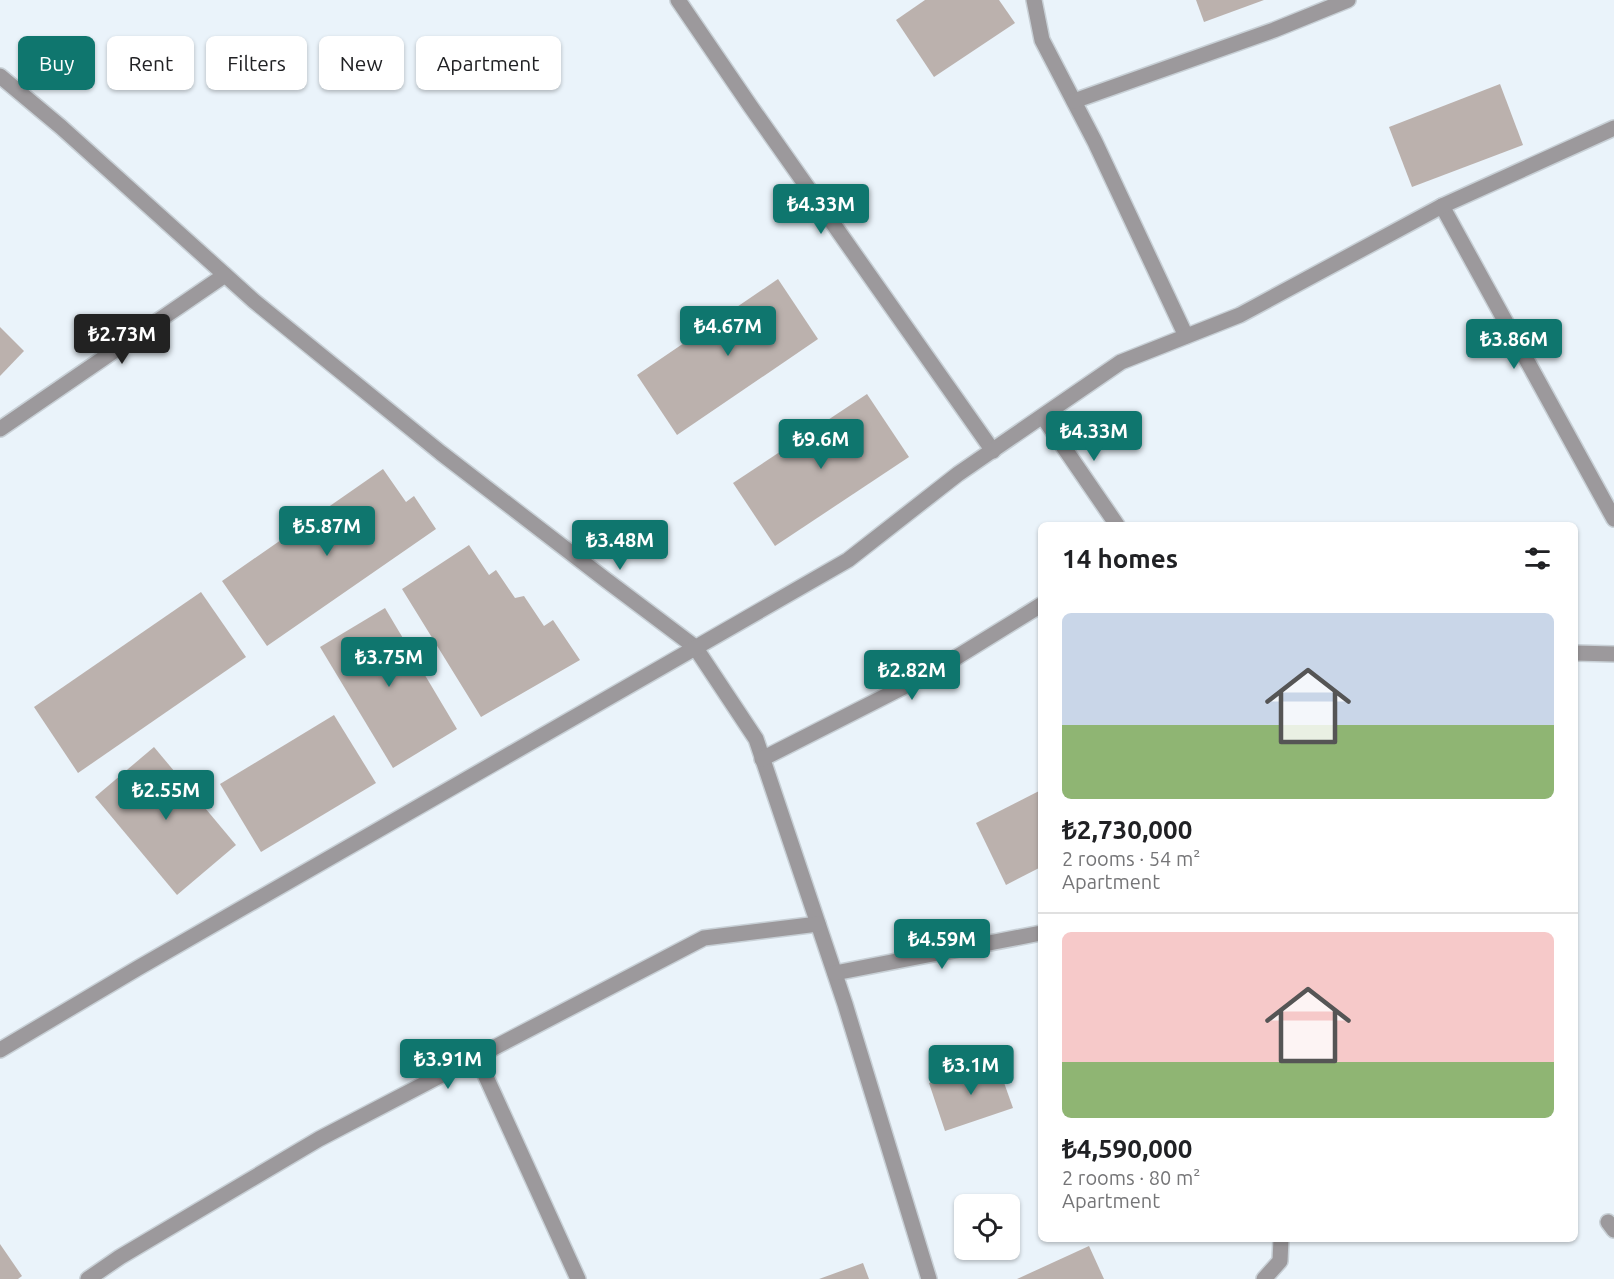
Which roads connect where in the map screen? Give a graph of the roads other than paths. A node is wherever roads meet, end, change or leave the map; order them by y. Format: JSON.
{"nodes":[{"id":1,"x":678,"y":0,"type":"edge"},
{"id":2,"x":1034,"y":0,"type":"edge"},
{"id":3,"x":1348,"y":0,"type":"edge"},
{"id":4,"x":0,"y":76,"type":"edge"},
{"id":5,"x":1074,"y":101,"type":"junction"},
{"id":6,"x":1614,"y":128,"type":"edge"},
{"id":7,"x":1442,"y":206,"type":"junction"},
{"id":8,"x":225,"y":275,"type":"junction"},
{"id":9,"x":1186,"y":336,"type":"junction"},
{"id":10,"x":1043,"y":417,"type":"junction"},
{"id":11,"x":0,"y":429,"type":"edge"},
{"id":12,"x":993,"y":451,"type":"junction"},
{"id":13,"x":1614,"y":519,"type":"edge"},
{"id":14,"x":1115,"y":522,"type":"edge"},
{"id":15,"x":1038,"y":606,"type":"edge"},
{"id":16,"x":695,"y":647,"type":"junction"},
{"id":17,"x":1578,"y":653,"type":"edge"},
{"id":18,"x":1614,"y":654,"type":"edge"},
{"id":19,"x":762,"y":759,"type":"junction"},
{"id":20,"x":818,"y":924,"type":"junction"},
{"id":21,"x":1038,"y":934,"type":"edge"},
{"id":22,"x":835,"y":973,"type":"junction"},
{"id":23,"x":0,"y":1050,"type":"edge"},
{"id":24,"x":477,"y":1057,"type":"junction"},
{"id":25,"x":1281,"y":1242,"type":"edge"},
{"id":26,"x":88,"y":1279,"type":"edge"},
{"id":27,"x":578,"y":1279,"type":"edge"},
{"id":28,"x":929,"y":1279,"type":"edge"},
{"id":29,"x":1264,"y":1279,"type":"edge"}],
"edges":[{"from":1,"to":12,"type":"street"},
{"from":2,"to":5,"type":"street"},
{"from":3,"to":5,"type":"street"},
{"from":4,"to":8,"type":"street"},
{"from":5,"to":9,"type":"street"},
{"from":6,"to":7,"type":"street"},
{"from":7,"to":9,"type":"street"},
{"from":7,"to":13,"type":"street"},
{"from":8,"to":11,"type":"street"},
{"from":8,"to":16,"type":"street"},
{"from":9,"to":10,"type":"street"},
{"from":10,"to":12,"type":"street"},
{"from":10,"to":14,"type":"street"},
{"from":12,"to":16,"type":"street"},
{"from":15,"to":19,"type":"street"},
{"from":16,"to":19,"type":"street"},
{"from":16,"to":23,"type":"street"},
{"from":17,"to":18,"type":"street"},
{"from":19,"to":20,"type":"street"},
{"from":20,"to":22,"type":"street"},
{"from":20,"to":24,"type":"street"},
{"from":21,"to":22,"type":"street"},
{"from":22,"to":28,"type":"street"},
{"from":24,"to":26,"type":"street"},
{"from":24,"to":27,"type":"street"},
{"from":25,"to":29,"type":"street"}]}
